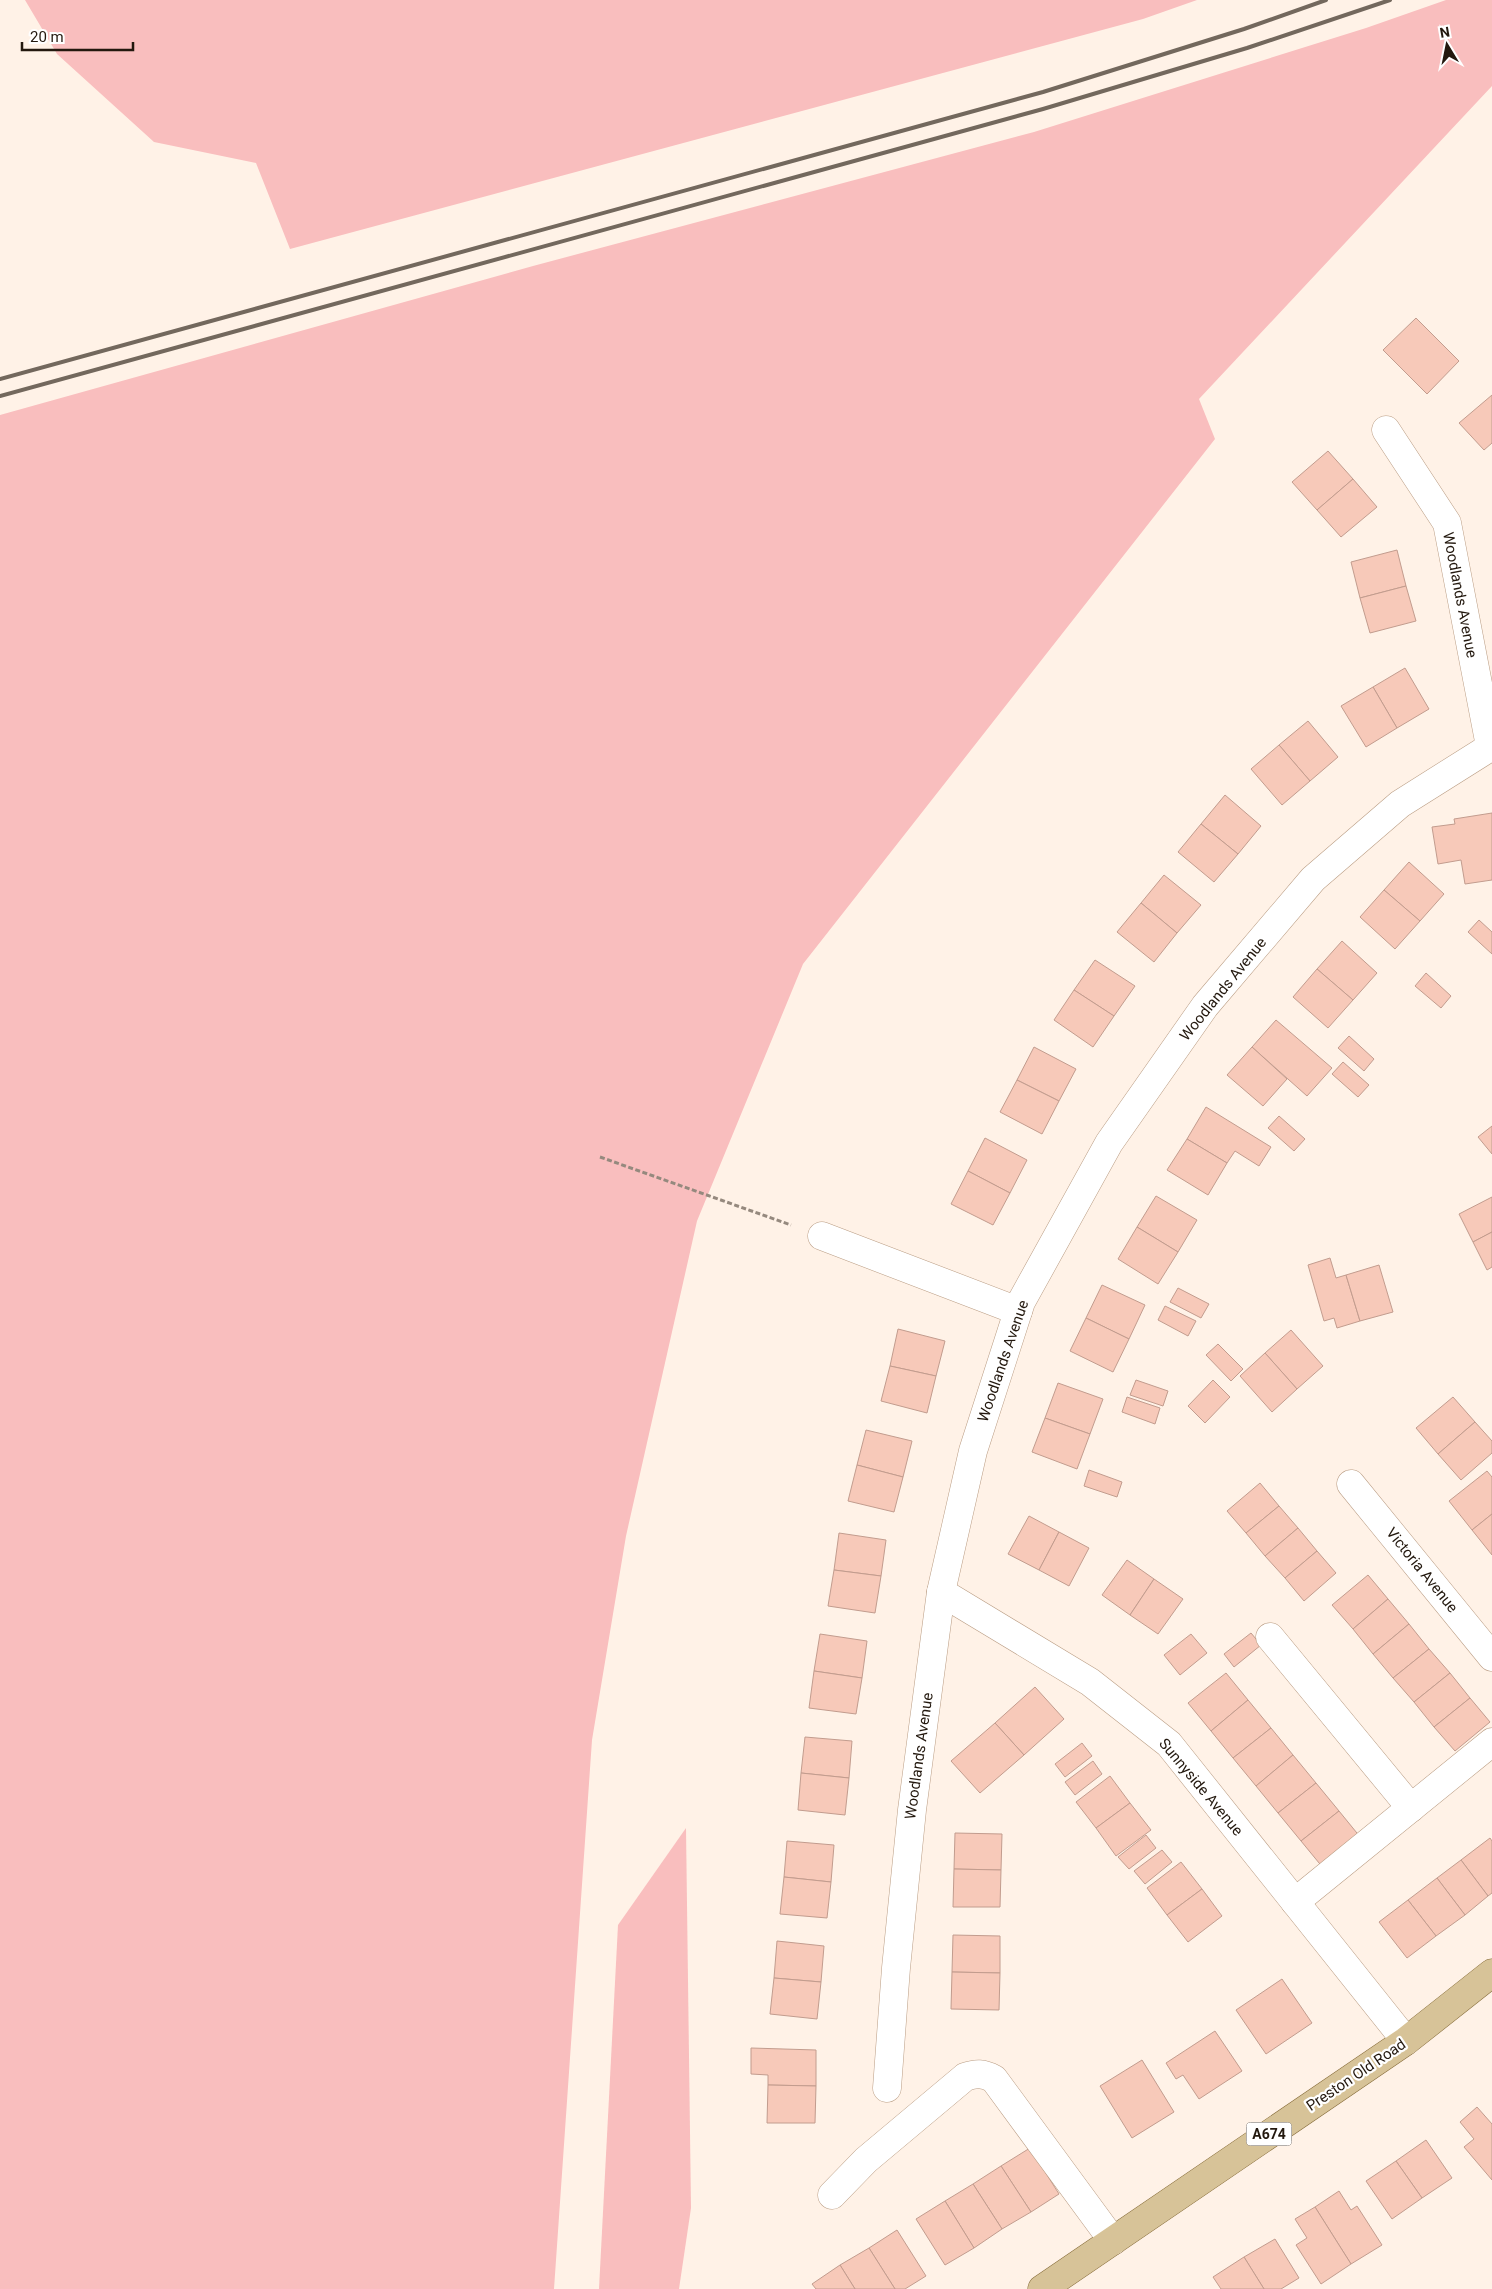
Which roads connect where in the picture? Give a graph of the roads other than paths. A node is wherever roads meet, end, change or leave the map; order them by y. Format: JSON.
{"nodes":[{"id":1,"x":1386,"y":430,"type":"dead end"},
{"id":2,"x":1491,"y":746,"type":"edge"},
{"id":3,"x":822,"y":1236,"type":"road end"},
{"id":4,"x":1018,"y":1311,"type":"junction"},
{"id":5,"x":1351,"y":1484,"type":"dead end"},
{"id":6,"x":942,"y":1592,"type":"junction"},
{"id":7,"x":1270,"y":1637,"type":"dead end"},
{"id":8,"x":1492,"y":1657,"type":"edge"},
{"id":9,"x":1492,"y":1742,"type":"edge"},
{"id":10,"x":1411,"y":1808,"type":"junction"},
{"id":11,"x":1295,"y":1902,"type":"junction"},
{"id":12,"x":1492,"y":1973,"type":"edge"},
{"id":13,"x":1406,"y":2041,"type":"junction"},
{"id":14,"x":887,"y":2088,"type":"dead end"},
{"id":15,"x":832,"y":2194,"type":"dead end"},
{"id":16,"x":1113,"y":2241,"type":"junction"},
{"id":17,"x":1042,"y":2289,"type":"edge"}],
"edges":[{"from":1,"to":2,"type":"street","name":"Woodlands Avenue"},
{"from":2,"to":4,"type":"street","name":"Woodlands Avenue"},
{"from":3,"to":4,"type":"street"},
{"from":4,"to":6,"type":"street","name":"Woodlands Avenue"},
{"from":5,"to":8,"type":"street","name":"Victoria Avenue"},
{"from":6,"to":11,"type":"street","name":"Sunnyside Avenue"},
{"from":6,"to":14,"type":"street","name":"Woodlands Avenue"},
{"from":7,"to":10,"type":"street"},
{"from":9,"to":10,"type":"street"},
{"from":10,"to":11,"type":"street"},
{"from":11,"to":13,"type":"street","name":"Sunnyside Avenue"},
{"from":12,"to":13,"type":"main road","name":"Preston Old Road","number":"A674"},
{"from":13,"to":16,"type":"main road","name":"Preston Old Road","number":"A674"},
{"from":15,"to":16,"type":"street"},
{"from":16,"to":17,"type":"main road","name":"Preston Old Road","number":"A674"}]}
